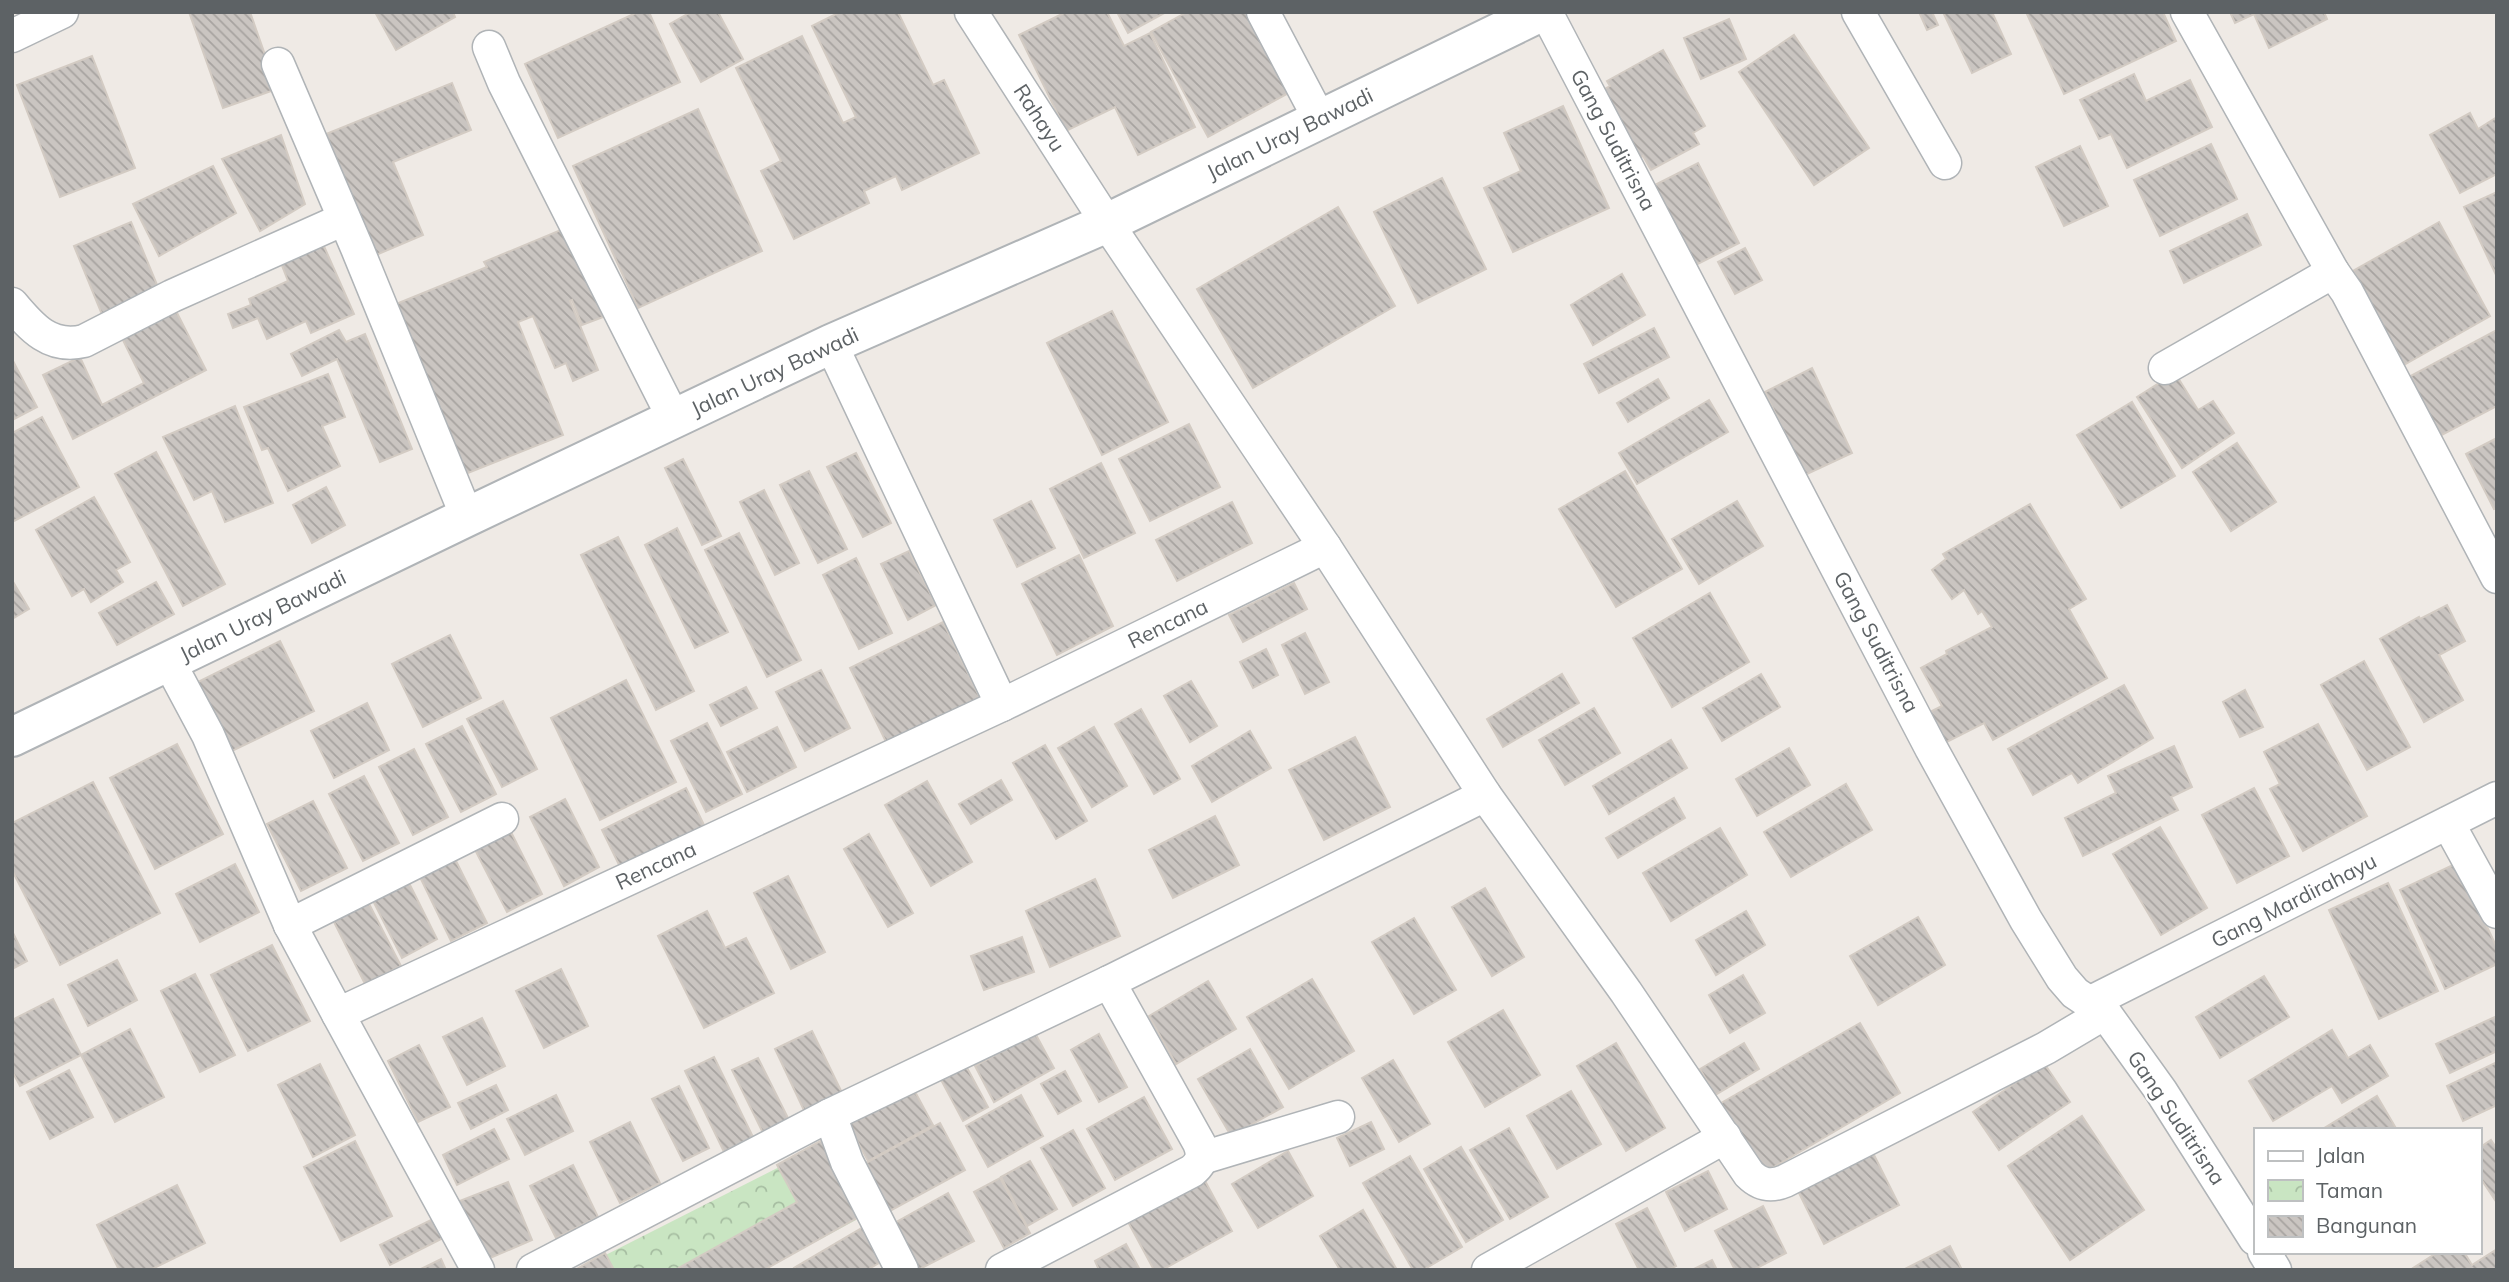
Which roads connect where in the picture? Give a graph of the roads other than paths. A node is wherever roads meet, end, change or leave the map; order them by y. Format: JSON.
{"nodes":[{"id":1,"x":62,"y":12,"type":"edge"},
{"id":2,"x":971,"y":12,"type":"edge"},
{"id":3,"x":1263,"y":12,"type":"edge"},
{"id":4,"x":1541,"y":12,"type":"edge"},
{"id":5,"x":1546,"y":12,"type":"edge"},
{"id":6,"x":1858,"y":12,"type":"edge"},
{"id":7,"x":2188,"y":12,"type":"edge"},
{"id":8,"x":12,"y":36,"type":"edge"},
{"id":9,"x":489,"y":47,"type":"dead end"},
{"id":10,"x":278,"y":64,"type":"dead end"},
{"id":11,"x":1320,"y":120,"type":"junction"},
{"id":12,"x":1945,"y":163,"type":"dead end"},
{"id":13,"x":344,"y":219,"type":"junction"},
{"id":14,"x":1107,"y":223,"type":"junction"},
{"id":15,"x":2333,"y":272,"type":"junction"},
{"id":16,"x":12,"y":304,"type":"edge"},
{"id":17,"x":831,"y":344,"type":"junction"},
{"id":18,"x":2165,"y":368,"type":"dead end"},
{"id":19,"x":674,"y":419,"type":"junction"},
{"id":20,"x":467,"y":517,"type":"junction"},
{"id":21,"x":1325,"y":547,"type":"junction"},
{"id":22,"x":2497,"y":577,"type":"edge"},
{"id":23,"x":169,"y":662,"type":"junction"},
{"id":24,"x":1002,"y":705,"type":"junction"},
{"id":25,"x":12,"y":737,"type":"edge"},
{"id":26,"x":1485,"y":795,"type":"junction"},
{"id":27,"x":2497,"y":798,"type":"edge"},
{"id":28,"x":502,"y":819,"type":"dead end"},
{"id":29,"x":2448,"y":824,"type":"junction"},
{"id":30,"x":2497,"y":912,"type":"edge"},
{"id":31,"x":290,"y":925,"type":"junction"},
{"id":32,"x":1109,"y":982,"type":"junction"},
{"id":33,"x":2098,"y":1008,"type":"junction"},
{"id":34,"x":338,"y":1014,"type":"junction"},
{"id":35,"x":830,"y":1115,"type":"junction"},
{"id":36,"x":1338,"y":1117,"type":"dead end"},
{"id":37,"x":1725,"y":1137,"type":"junction"},
{"id":38,"x":1202,"y":1158,"type":"junction"},
{"id":39,"x":2254,"y":1237,"type":"edge"},
{"id":40,"x":2264,"y":1254,"type":"edge"},
{"id":41,"x":478,"y":1270,"type":"edge"},
{"id":42,"x":533,"y":1270,"type":"edge"},
{"id":43,"x":902,"y":1270,"type":"edge"},
{"id":44,"x":1002,"y":1270,"type":"edge"},
{"id":45,"x":1488,"y":1270,"type":"edge"},
{"id":46,"x":2275,"y":1270,"type":"edge"}],
"edges":[{"from":1,"to":8,"type":"street"},
{"from":2,"to":14,"type":"street","name":"Rahayu"},
{"from":3,"to":11,"type":"street"},
{"from":4,"to":11,"type":"street","name":"Jalan Uray Bawadi"},
{"from":5,"to":33,"type":"street","name":"Gang Suditrisna"},
{"from":6,"to":12,"type":"street"},
{"from":7,"to":15,"type":"street"},
{"from":9,"to":19,"type":"street"},
{"from":10,"to":13,"type":"street"},
{"from":11,"to":14,"type":"street","name":"Jalan Uray Bawadi"},
{"from":13,"to":16,"type":"street"},
{"from":13,"to":20,"type":"street"},
{"from":14,"to":17,"type":"street","name":"Jalan Uray Bawadi"},
{"from":14,"to":21,"type":"street","name":"Rahayu"},
{"from":15,"to":18,"type":"street"},
{"from":15,"to":22,"type":"street"},
{"from":17,"to":19,"type":"street","name":"Jalan Uray Bawadi"},
{"from":17,"to":24,"type":"street"},
{"from":19,"to":20,"type":"street","name":"Jalan Uray Bawadi"},
{"from":20,"to":23,"type":"street","name":"Jalan Uray Bawadi"},
{"from":21,"to":24,"type":"street","name":"Rencana"},
{"from":21,"to":26,"type":"street","name":"Rahayu"},
{"from":23,"to":25,"type":"street","name":"Jalan Uray Bawadi"},
{"from":23,"to":31,"type":"street"},
{"from":24,"to":34,"type":"street","name":"Rencana"},
{"from":26,"to":32,"type":"street"},
{"from":26,"to":37,"type":"street","name":"Gang Mardirahayu"},
{"from":27,"to":29,"type":"street","name":"Gang Mardirahayu"},
{"from":28,"to":31,"type":"street"},
{"from":29,"to":30,"type":"street"},
{"from":29,"to":33,"type":"street","name":"Gang Mardirahayu"},
{"from":31,"to":34,"type":"street"},
{"from":32,"to":35,"type":"street"},
{"from":32,"to":38,"type":"street"},
{"from":33,"to":37,"type":"street","name":"Gang Mardirahayu"},
{"from":33,"to":39,"type":"street","name":"Gang Suditrisna"},
{"from":34,"to":41,"type":"street"},
{"from":35,"to":42,"type":"street"},
{"from":35,"to":43,"type":"street"},
{"from":36,"to":38,"type":"street"},
{"from":37,"to":45,"type":"street"},
{"from":38,"to":44,"type":"street"},
{"from":40,"to":46,"type":"street"}]}
